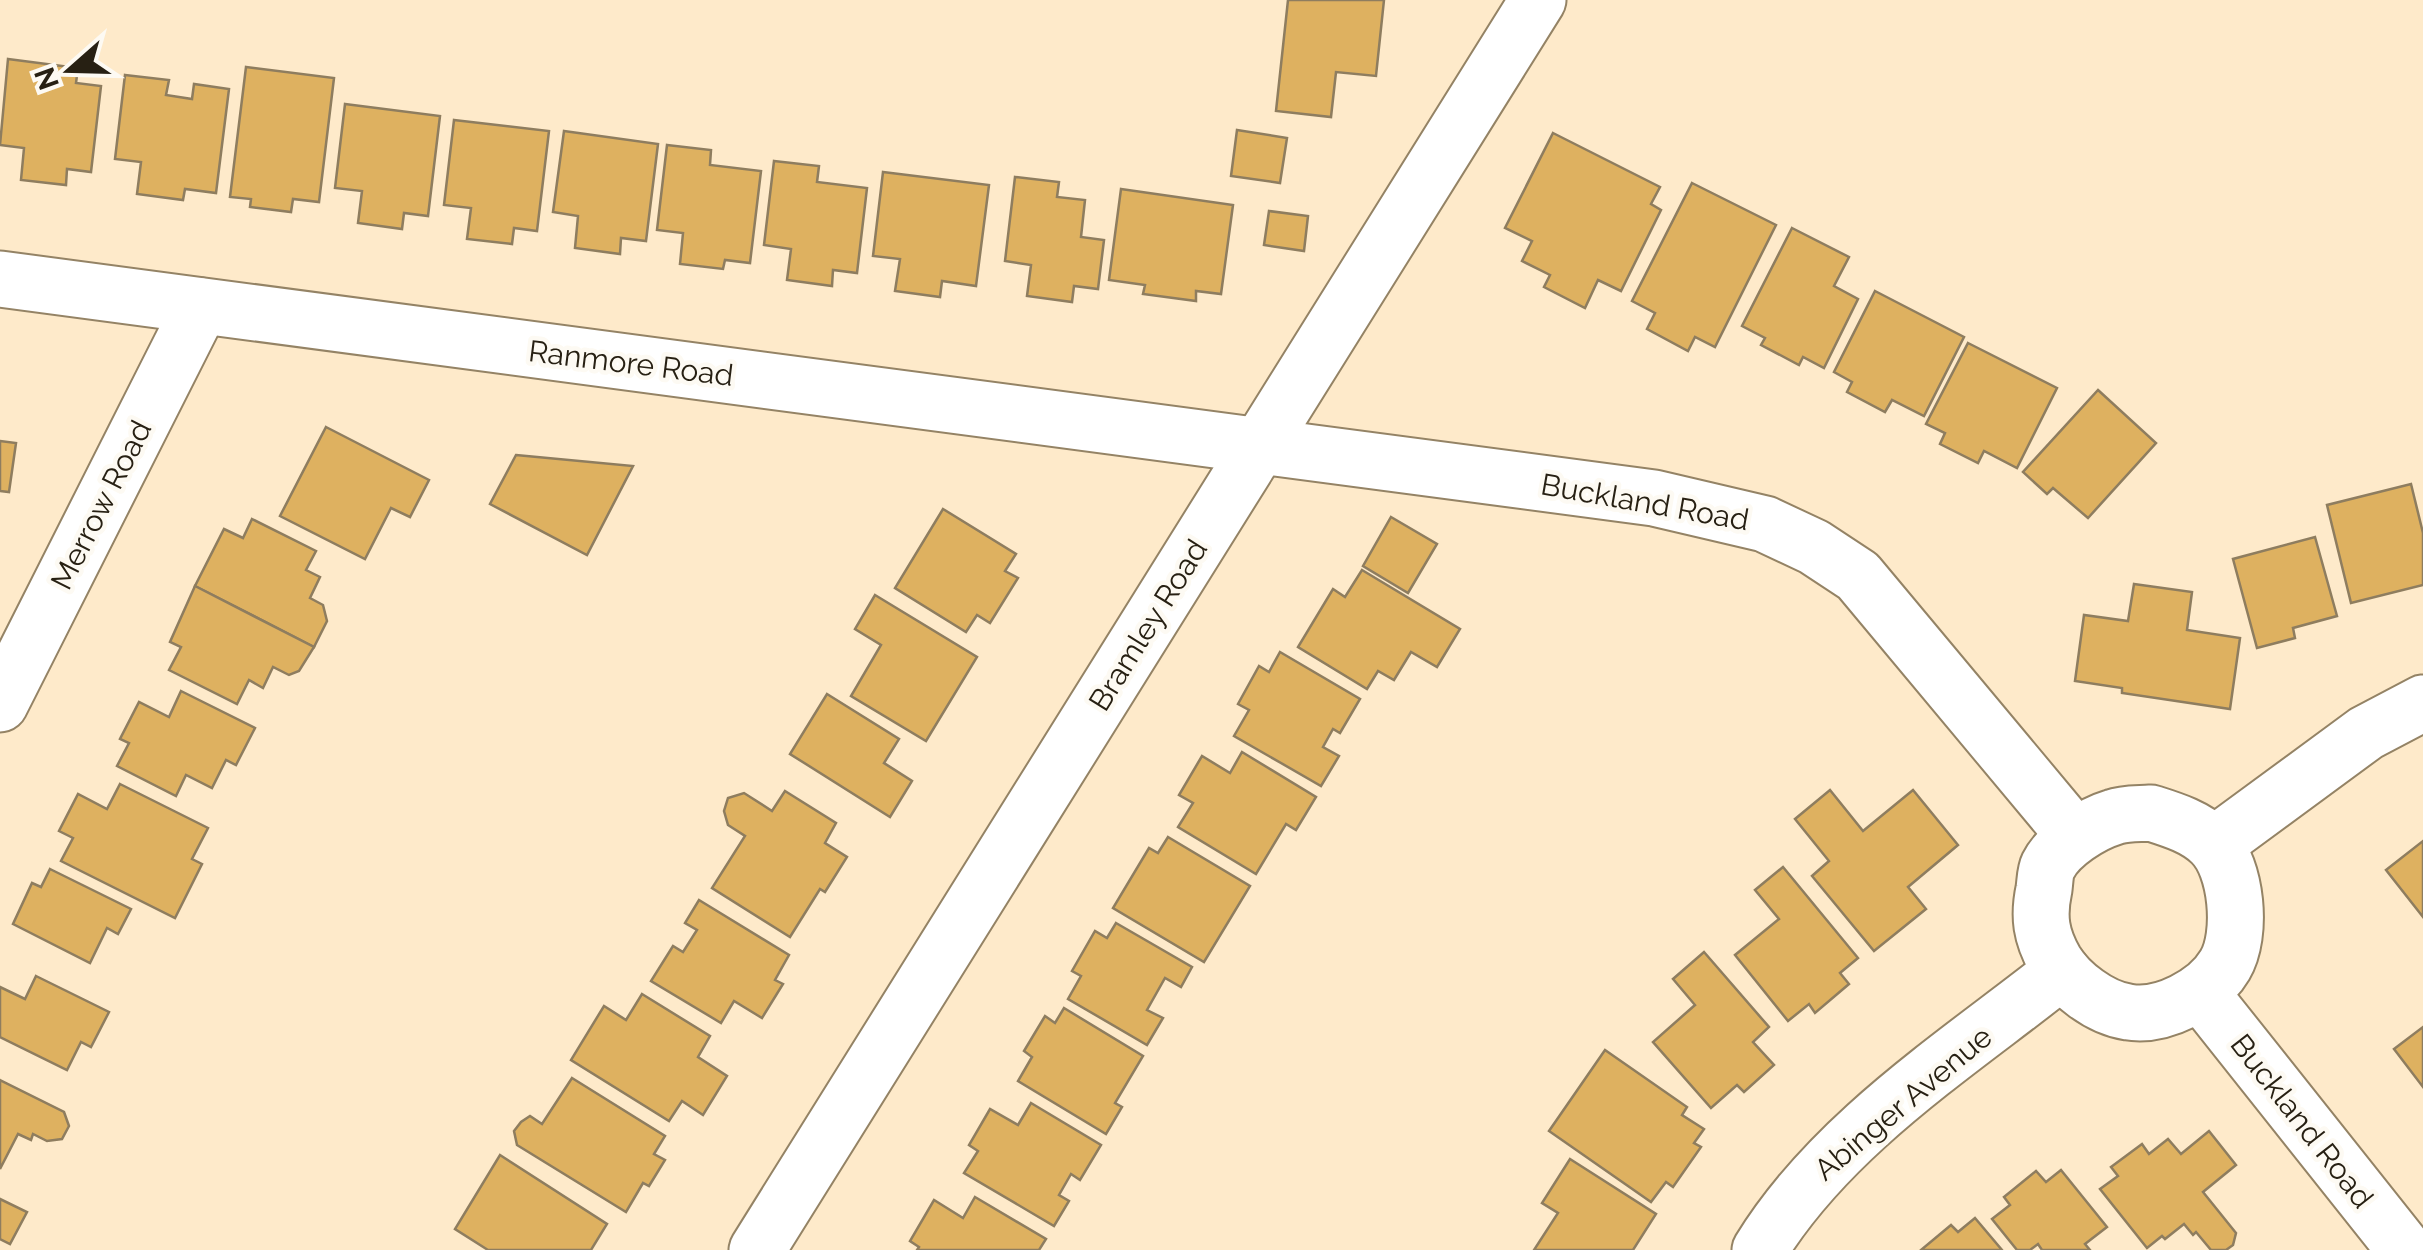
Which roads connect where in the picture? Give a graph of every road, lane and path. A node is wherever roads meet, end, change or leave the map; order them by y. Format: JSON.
{"nodes":[{"id":1,"x":1538,"y":0,"type":"edge"},
{"id":2,"x":0,"y":279,"type":"edge"},
{"id":3,"x":201,"y":306,"type":"junction"},
{"id":4,"x":1261,"y":445,"type":"junction"},
{"id":5,"x":0,"y":704,"type":"edge"},
{"id":6,"x":2423,"y":704,"type":"edge"},
{"id":7,"x":2076,"y":836,"type":"junction"},
{"id":8,"x":2215,"y":844,"type":"junction"},
{"id":9,"x":2062,"y":972,"type":"junction"},
{"id":10,"x":2200,"y":992,"type":"junction"},
{"id":11,"x":757,"y":1250,"type":"edge"},
{"id":12,"x":1760,"y":1250,"type":"edge"},
{"id":13,"x":2404,"y":1250,"type":"edge"}],
"edges":[{"from":1,"to":4,"type":"street","name":"Bramley Road"},
{"from":2,"to":3,"type":"street","name":"Ranmore Road"},
{"from":3,"to":4,"type":"street","name":"Ranmore Road"},
{"from":3,"to":5,"type":"street","name":"Merrow Road"},
{"from":4,"to":7,"type":"street","name":"Buckland Road"},
{"from":4,"to":11,"type":"street","name":"Bramley Road"},
{"from":6,"to":8,"type":"street"},
{"from":7,"to":8,"type":"street"},
{"from":7,"to":9,"type":"street"},
{"from":8,"to":10,"type":"street"},
{"from":9,"to":10,"type":"street"},
{"from":9,"to":12,"type":"street","name":"Abinger Avenue"},
{"from":10,"to":13,"type":"street","name":"Buckland Road"}]}
